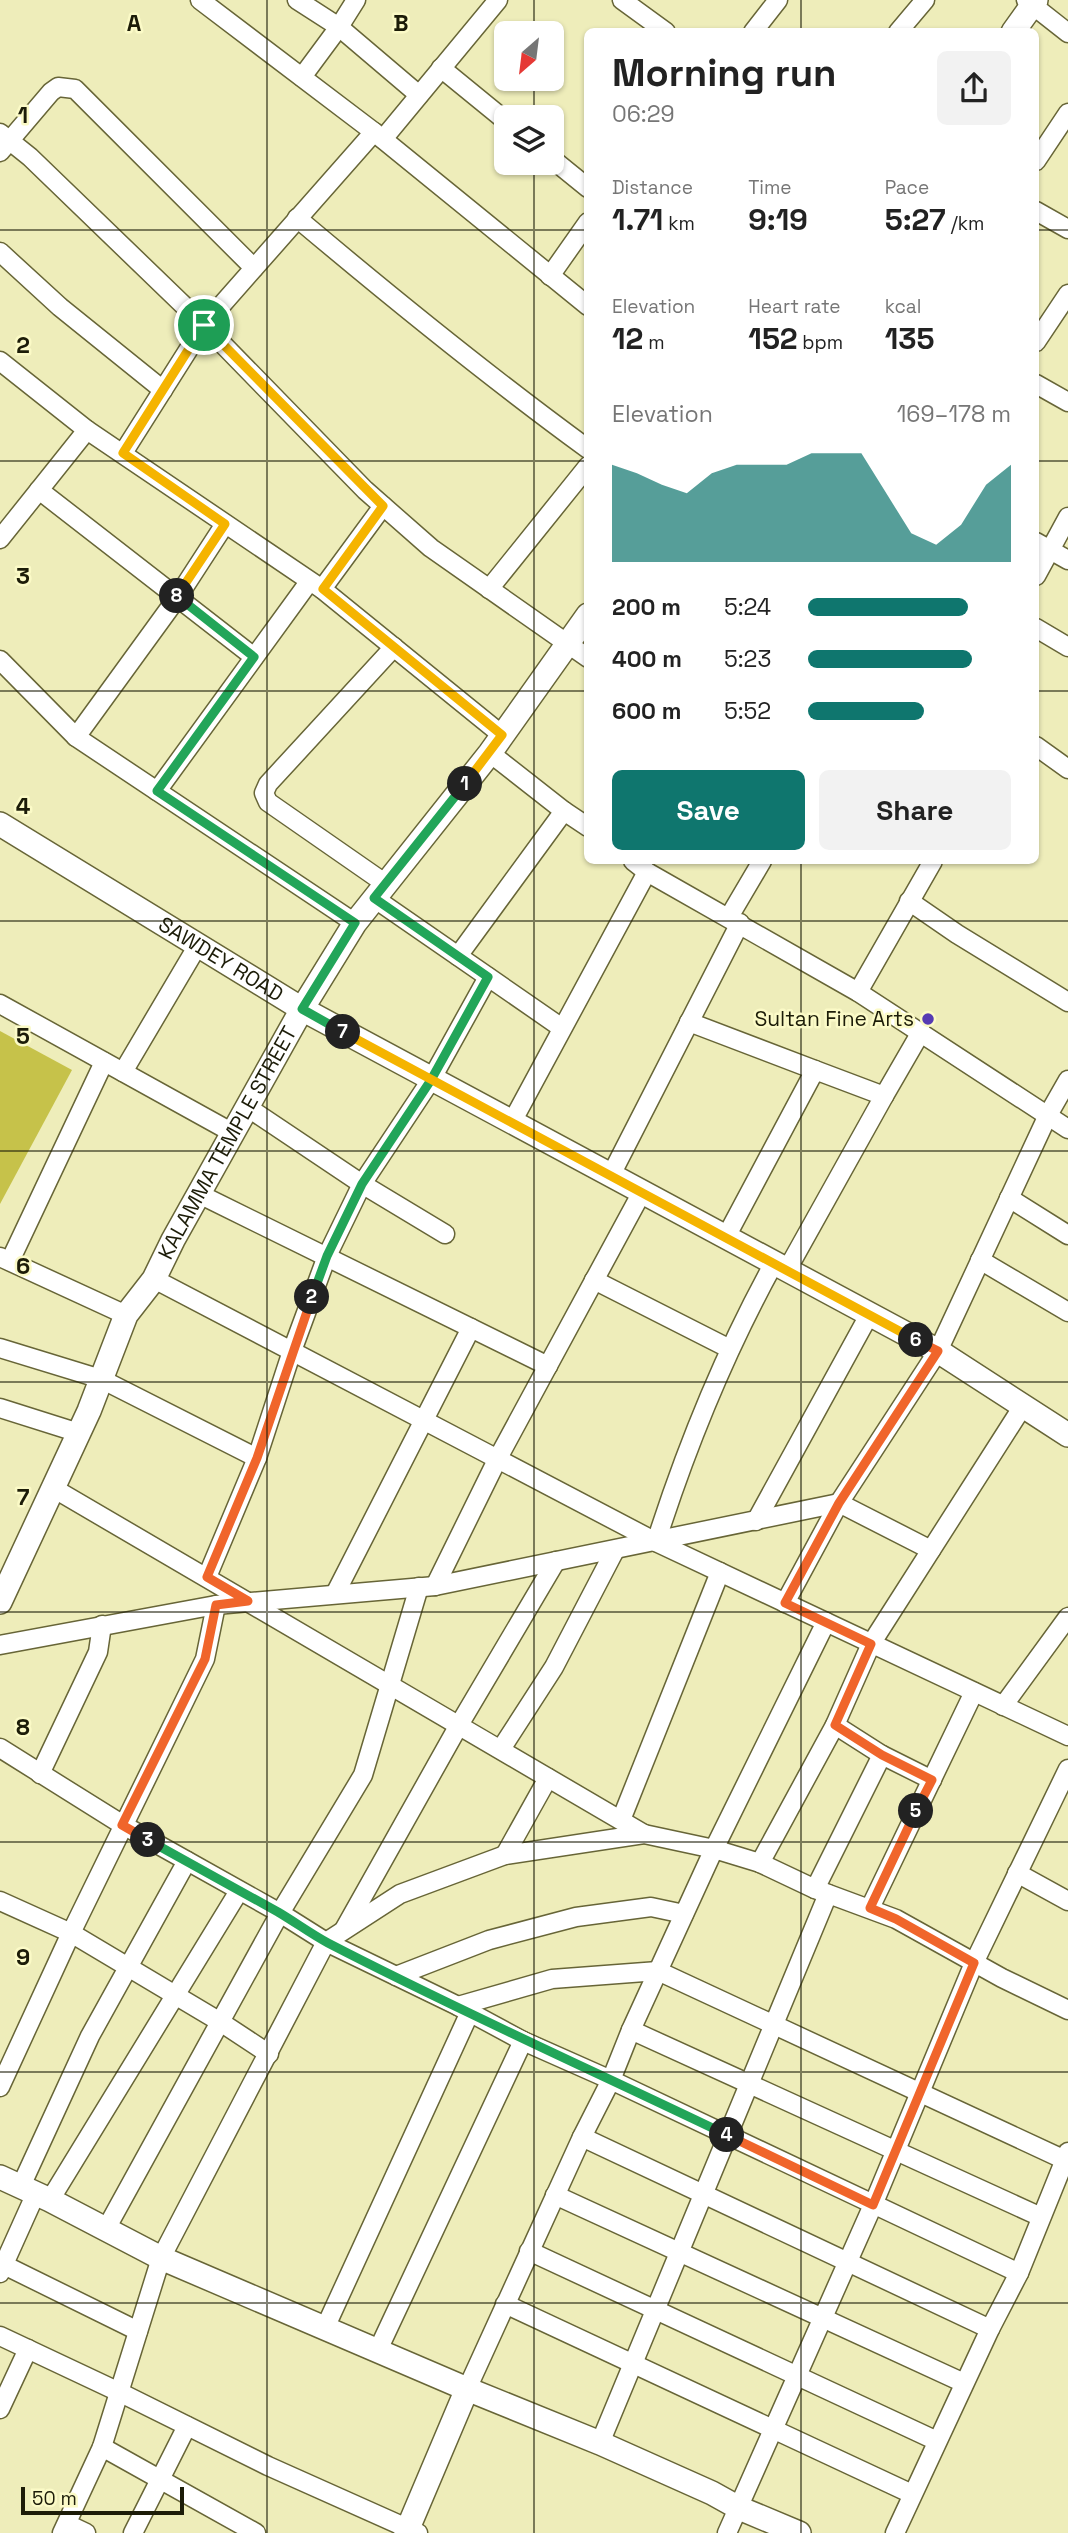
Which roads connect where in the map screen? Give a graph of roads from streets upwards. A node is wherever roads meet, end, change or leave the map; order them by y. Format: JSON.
{"nodes":[{"id":1,"x":200,"y":0,"type":"edge"},
{"id":2,"x":297,"y":0,"type":"edge"},
{"id":3,"x":356,"y":0,"type":"edge"},
{"id":4,"x":498,"y":0,"type":"edge"},
{"id":5,"x":622,"y":0,"type":"edge"},
{"id":6,"x":778,"y":0,"type":"edge"},
{"id":7,"x":925,"y":0,"type":"edge"},
{"id":8,"x":1032,"y":2,"type":"edge"},
{"id":9,"x":339,"y":27,"type":"junction"},
{"id":10,"x":660,"y":28,"type":"edge"},
{"id":11,"x":755,"y":28,"type":"edge"},
{"id":12,"x":901,"y":28,"type":"edge"},
{"id":13,"x":1016,"y":28,"type":"edge"},
{"id":14,"x":1068,"y":33,"type":"edge"},
{"id":15,"x":441,"y":68,"type":"junction"},
{"id":16,"x":302,"y":77,"type":"junction"},
{"id":17,"x":419,"y":94,"type":"junction"},
{"id":18,"x":494,"y":111,"type":"edge"},
{"id":19,"x":1068,"y":113,"type":"edge"},
{"id":20,"x":379,"y":135,"type":"junction"},
{"id":21,"x":3,"y":142,"type":"edge"},
{"id":22,"x":1039,"y":156,"type":"edge"},
{"id":23,"x":564,"y":169,"type":"edge"},
{"id":24,"x":584,"y":185,"type":"edge"},
{"id":25,"x":1039,"y":213,"type":"edge"},
{"id":26,"x":298,"y":218,"type":"junction"},
{"id":27,"x":584,"y":229,"type":"edge"},
{"id":28,"x":1068,"y":229,"type":"edge"},
{"id":29,"x":0,"y":252,"type":"edge"},
{"id":30,"x":254,"y":268,"type":"junction"},
{"id":31,"x":550,"y":276,"type":"junction"},
{"id":32,"x":1068,"y":294,"type":"edge"},
{"id":33,"x":584,"y":303,"type":"edge"},
{"id":34,"x":204,"y":325,"type":"junction"},
{"id":35,"x":1039,"y":338,"type":"edge"},
{"id":36,"x":0,"y":361,"type":"edge"},
{"id":37,"x":1039,"y":386,"type":"edge"},
{"id":38,"x":163,"y":390,"type":"junction"},
{"id":39,"x":1068,"y":402,"type":"edge"},
{"id":40,"x":87,"y":430,"type":"junction"},
{"id":41,"x":584,"y":446,"type":"edge"},
{"id":42,"x":123,"y":453,"type":"junction"},
{"id":43,"x":584,"y":471,"type":"edge"},
{"id":44,"x":39,"y":490,"type":"junction"},
{"id":45,"x":383,"y":506,"type":"junction"},
{"id":46,"x":1068,"y":517,"type":"edge"},
{"id":47,"x":225,"y":524,"type":"junction"},
{"id":48,"x":0,"y":539,"type":"edge"},
{"id":49,"x":1043,"y":546,"type":"edge"},
{"id":50,"x":1068,"y":561,"type":"edge"},
{"id":51,"x":1039,"y":563,"type":"edge"},
{"id":52,"x":316,"y":585,"type":"junction"},
{"id":53,"x":489,"y":589,"type":"junction"},
{"id":54,"x":177,"y":598,"type":"junction"},
{"id":55,"x":584,"y":621,"type":"edge"},
{"id":56,"x":1039,"y":630,"type":"edge"},
{"id":57,"x":567,"y":644,"type":"junction"},
{"id":58,"x":394,"y":647,"type":"junction"},
{"id":59,"x":1068,"y":647,"type":"edge"},
{"id":60,"x":584,"y":655,"type":"edge"},
{"id":61,"x":254,"y":657,"type":"junction"},
{"id":62,"x":0,"y":660,"type":"edge"},
{"id":63,"x":76,"y":737,"type":"junction"},
{"id":64,"x":496,"y":744,"type":"junction"},
{"id":65,"x":1039,"y":748,"type":"edge"},
{"id":66,"x":1068,"y":769,"type":"edge"},
{"id":67,"x":157,"y":791,"type":"junction"},
{"id":68,"x":564,"y":811,"type":"junction"},
{"id":69,"x":584,"y":821,"type":"edge"},
{"id":70,"x":0,"y":824,"type":"edge"},
{"id":71,"x":761,"y":864,"type":"edge"},
{"id":72,"x":927,"y":864,"type":"edge"},
{"id":73,"x":640,"y":866,"type":"edge"},
{"id":74,"x":380,"y":891,"type":"junction"},
{"id":75,"x":909,"y":901,"type":"junction"},
{"id":76,"x":734,"y":920,"type":"junction"},
{"id":77,"x":355,"y":923,"type":"junction"},
{"id":78,"x":198,"y":945,"type":"junction"},
{"id":79,"x":458,"y":956,"type":"junction"},
{"id":80,"x":488,"y":977,"type":"junction"},
{"id":81,"x":859,"y":992,"type":"junction"},
{"id":82,"x":1068,"y":1002,"type":"edge"},
{"id":83,"x":0,"y":1004,"type":"edge"},
{"id":84,"x":302,"y":1009,"type":"junction"},
{"id":85,"x":689,"y":1022,"type":"junction"},
{"id":86,"x":562,"y":1028,"type":"junction"},
{"id":87,"x":921,"y":1032,"type":"junction"},
{"id":88,"x":104,"y":1062,"type":"junction"},
{"id":89,"x":815,"y":1070,"type":"junction"},
{"id":90,"x":123,"y":1072,"type":"junction"},
{"id":91,"x":431,"y":1080,"type":"junction"},
{"id":92,"x":1068,"y":1080,"type":"edge"},
{"id":93,"x":884,"y":1096,"type":"junction"},
{"id":94,"x":247,"y":1107,"type":"junction"},
{"id":95,"x":1048,"y":1115,"type":"junction"},
{"id":96,"x":512,"y":1122,"type":"junction"},
{"id":97,"x":1068,"y":1129,"type":"edge"},
{"id":98,"x":233,"y":1133,"type":"junction"},
{"id":99,"x":611,"y":1175,"type":"junction"},
{"id":100,"x":362,"y":1184,"type":"junction"},
{"id":101,"x":642,"y":1192,"type":"junction"},
{"id":102,"x":198,"y":1194,"type":"junction"},
{"id":103,"x":1009,"y":1198,"type":"junction"},
{"id":104,"x":445,"y":1234,"type":"dead end"},
{"id":105,"x":1068,"y":1235,"type":"edge"},
{"id":106,"x":726,"y":1237,"type":"junction"},
{"id":107,"x":327,"y":1256,"type":"junction"},
{"id":108,"x":5,"y":1259,"type":"edge"},
{"id":109,"x":980,"y":1260,"type":"junction"},
{"id":110,"x":780,"y":1266,"type":"junction"},
{"id":111,"x":154,"y":1279,"type":"junction"},
{"id":112,"x":594,"y":1280,"type":"junction"},
{"id":113,"x":1068,"y":1312,"type":"edge"},
{"id":114,"x":126,"y":1315,"type":"junction"},
{"id":115,"x":869,"y":1315,"type":"junction"},
{"id":116,"x":471,"y":1328,"type":"junction"},
{"id":117,"x":0,"y":1348,"type":"edge"},
{"id":118,"x":730,"y":1349,"type":"junction"},
{"id":119,"x":292,"y":1351,"type":"junction"},
{"id":120,"x":938,"y":1351,"type":"junction"},
{"id":121,"x":548,"y":1366,"type":"junction"},
{"id":122,"x":101,"y":1379,"type":"junction"},
{"id":123,"x":1023,"y":1406,"type":"junction"},
{"id":124,"x":0,"y":1408,"type":"edge"},
{"id":125,"x":424,"y":1420,"type":"junction"},
{"id":126,"x":79,"y":1433,"type":"junction"},
{"id":127,"x":1068,"y":1435,"type":"edge"},
{"id":128,"x":257,"y":1458,"type":"junction"},
{"id":129,"x":498,"y":1458,"type":"junction"},
{"id":130,"x":53,"y":1488,"type":"junction"},
{"id":131,"x":839,"y":1503,"type":"junction"},
{"id":132,"x":756,"y":1521,"type":"junction"},
{"id":133,"x":656,"y":1542,"type":"junction"},
{"id":134,"x":615,"y":1550,"type":"junction"},
{"id":135,"x":931,"y":1550,"type":"junction"},
{"id":136,"x":556,"y":1561,"type":"junction"},
{"id":137,"x":720,"y":1572,"type":"junction"},
{"id":138,"x":207,"y":1577,"type":"junction"},
{"id":139,"x":427,"y":1586,"type":"junction"},
{"id":140,"x":335,"y":1594,"type":"junction"},
{"id":141,"x":248,"y":1601,"type":"junction"},
{"id":142,"x":0,"y":1602,"type":"edge"},
{"id":143,"x":785,"y":1603,"type":"junction"},
{"id":144,"x":216,"y":1605,"type":"junction"},
{"id":145,"x":1068,"y":1617,"type":"edge"},
{"id":146,"x":826,"y":1622,"type":"junction"},
{"id":147,"x":102,"y":1625,"type":"junction"},
{"id":148,"x":871,"y":1644,"type":"junction"},
{"id":149,"x":0,"y":1645,"type":"edge"},
{"id":150,"x":390,"y":1684,"type":"junction"},
{"id":151,"x":974,"y":1692,"type":"junction"},
{"id":152,"x":1003,"y":1706,"type":"junction"},
{"id":153,"x":459,"y":1725,"type":"junction"},
{"id":154,"x":835,"y":1725,"type":"junction"},
{"id":155,"x":1068,"y":1736,"type":"edge"},
{"id":156,"x":0,"y":1748,"type":"edge"},
{"id":157,"x":500,"y":1749,"type":"junction"},
{"id":158,"x":882,"y":1755,"type":"junction"},
{"id":159,"x":1068,"y":1769,"type":"edge"},
{"id":160,"x":40,"y":1774,"type":"junction"},
{"id":161,"x":548,"y":1778,"type":"junction"},
{"id":162,"x":932,"y":1780,"type":"junction"},
{"id":163,"x":1051,"y":1804,"type":"junction"},
{"id":164,"x":1068,"y":1813,"type":"edge"},
{"id":165,"x":621,"y":1820,"type":"junction"},
{"id":166,"x":122,"y":1825,"type":"junction"},
{"id":167,"x":644,"y":1834,"type":"junction"},
{"id":168,"x":714,"y":1849,"type":"junction"},
{"id":169,"x":505,"y":1855,"type":"junction"},
{"id":170,"x":187,"y":1861,"type":"junction"},
{"id":171,"x":760,"y":1863,"type":"junction"},
{"id":172,"x":1017,"y":1873,"type":"junction"},
{"id":173,"x":239,"y":1891,"type":"junction"},
{"id":174,"x":822,"y":1891,"type":"junction"},
{"id":175,"x":0,"y":1901,"type":"edge"},
{"id":176,"x":1068,"y":1901,"type":"edge"},
{"id":177,"x":870,"y":1908,"type":"junction"},
{"id":178,"x":280,"y":1913,"type":"junction"},
{"id":179,"x":684,"y":1914,"type":"junction"},
{"id":180,"x":343,"y":1931,"type":"junction"},
{"id":181,"x":71,"y":1933,"type":"junction"},
{"id":182,"x":326,"y":1942,"type":"junction"},
{"id":183,"x":974,"y":1963,"type":"junction"},
{"id":184,"x":128,"y":1967,"type":"junction"},
{"id":185,"x":658,"y":1971,"type":"junction"},
{"id":186,"x":396,"y":1976,"type":"junction"},
{"id":187,"x":174,"y":1994,"type":"junction"},
{"id":188,"x":464,"y":2009,"type":"junction"},
{"id":189,"x":1068,"y":2010,"type":"edge"},
{"id":190,"x":222,"y":2023,"type":"junction"},
{"id":191,"x":774,"y":2025,"type":"junction"},
{"id":192,"x":631,"y":2030,"type":"junction"},
{"id":193,"x":523,"y":2041,"type":"junction"},
{"id":194,"x":269,"y":2054,"type":"junction"},
{"id":195,"x":611,"y":2080,"type":"junction"},
{"id":196,"x":749,"y":2084,"type":"junction"},
{"id":197,"x":0,"y":2087,"type":"edge"},
{"id":198,"x":920,"y":2093,"type":"junction"},
{"id":199,"x":728,"y":2135,"type":"junction"},
{"id":200,"x":582,"y":2137,"type":"junction"},
{"id":201,"x":896,"y":2151,"type":"junction"},
{"id":202,"x":1066,"y":2156,"type":"edge"},
{"id":203,"x":0,"y":2177,"type":"edge"},
{"id":204,"x":36,"y":2193,"type":"junction"},
{"id":205,"x":555,"y":2195,"type":"junction"},
{"id":206,"x":704,"y":2195,"type":"junction"},
{"id":207,"x":873,"y":2205,"type":"junction"},
{"id":208,"x":1041,"y":2217,"type":"junction"},
{"id":209,"x":106,"y":2229,"type":"junction"},
{"id":210,"x":529,"y":2251,"type":"junction"},
{"id":211,"x":679,"y":2252,"type":"junction"},
{"id":212,"x":161,"y":2258,"type":"junction"},
{"id":213,"x":848,"y":2262,"type":"junction"},
{"id":214,"x":1,"y":2267,"type":"edge"},
{"id":215,"x":1019,"y":2273,"type":"junction"},
{"id":216,"x":505,"y":2304,"type":"junction"},
{"id":217,"x":656,"y":2310,"type":"junction"},
{"id":218,"x":823,"y":2318,"type":"junction"},
{"id":219,"x":325,"y":2328,"type":"junction"},
{"id":220,"x":990,"y":2329,"type":"junction"},
{"id":221,"x":138,"y":2331,"type":"junction"},
{"id":222,"x":0,"y":2336,"type":"edge"},
{"id":223,"x":28,"y":2349,"type":"junction"},
{"id":224,"x":378,"y":2350,"type":"junction"},
{"id":225,"x":633,"y":2364,"type":"junction"},
{"id":226,"x":797,"y":2376,"type":"junction"},
{"id":227,"x":964,"y":2383,"type":"junction"},
{"id":228,"x":467,"y":2389,"type":"junction"},
{"id":229,"x":119,"y":2392,"type":"junction"},
{"id":230,"x":0,"y":2409,"type":"edge"},
{"id":231,"x":187,"y":2426,"type":"junction"},
{"id":232,"x":774,"y":2429,"type":"junction"},
{"id":233,"x":937,"y":2441,"type":"junction"},
{"id":234,"x":600,"y":2443,"type":"junction"},
{"id":235,"x":102,"y":2447,"type":"junction"},
{"id":236,"x":160,"y":2479,"type":"junction"},
{"id":237,"x":912,"y":2494,"type":"junction"},
{"id":238,"x":738,"y":2508,"type":"junction"},
{"id":239,"x":64,"y":2528,"type":"edge"},
{"id":240,"x":410,"y":2531,"type":"edge"},
{"id":241,"x":86,"y":2533,"type":"edge"},
{"id":242,"x":133,"y":2533,"type":"edge"},
{"id":243,"x":256,"y":2533,"type":"edge"},
{"id":244,"x":727,"y":2533,"type":"edge"},
{"id":245,"x":799,"y":2533,"type":"edge"},
{"id":246,"x":895,"y":2533,"type":"edge"}],
"edges":[{"from":1,"to":16,"type":"street"},
{"from":2,"to":9,"type":"street"},
{"from":3,"to":9,"type":"street"},
{"from":4,"to":15,"type":"street"},
{"from":5,"to":10,"type":"street"},
{"from":6,"to":11,"type":"street"},
{"from":7,"to":12,"type":"street"},
{"from":8,"to":13,"type":"street"},
{"from":8,"to":14,"type":"street"},
{"from":9,"to":16,"type":"street"},
{"from":9,"to":17,"type":"street"},
{"from":15,"to":17,"type":"street"},
{"from":15,"to":18,"type":"street"},
{"from":16,"to":20,"type":"street"},
{"from":17,"to":20,"type":"street"},
{"from":19,"to":22,"type":"street"},
{"from":20,"to":26,"type":"street"},
{"from":20,"to":31,"type":"street"},
{"from":21,"to":30,"type":"street"},
{"from":21,"to":34,"type":"street"},
{"from":23,"to":24,"type":"street"},
{"from":25,"to":28,"type":"street"},
{"from":26,"to":30,"type":"street"},
{"from":26,"to":41,"type":"street"},
{"from":27,"to":31,"type":"street"},
{"from":29,"to":38,"type":"street"},
{"from":30,"to":34,"type":"street"},
{"from":31,"to":33,"type":"street"},
{"from":32,"to":35,"type":"street"},
{"from":34,"to":38,"type":"street"},
{"from":34,"to":45,"type":"street"},
{"from":36,"to":40,"type":"street"},
{"from":37,"to":39,"type":"street"},
{"from":38,"to":42,"type":"street"},
{"from":40,"to":42,"type":"street"},
{"from":40,"to":44,"type":"street"},
{"from":42,"to":47,"type":"street"},
{"from":43,"to":53,"type":"street"},
{"from":44,"to":48,"type":"street"},
{"from":44,"to":54,"type":"street"},
{"from":45,"to":52,"type":"street"},
{"from":45,"to":53,"type":"street"},
{"from":46,"to":49,"type":"street"},
{"from":47,"to":52,"type":"street"},
{"from":47,"to":54,"type":"street"},
{"from":49,"to":50,"type":"street"},
{"from":49,"to":51,"type":"street"},
{"from":52,"to":58,"type":"street"},
{"from":52,"to":61,"type":"street"},
{"from":53,"to":57,"type":"street"},
{"from":54,"to":61,"type":"street"},
{"from":54,"to":63,"type":"street"},
{"from":55,"to":57,"type":"street","name":"KALAMMA TEMPLE STREET"},
{"from":56,"to":59,"type":"street"},
{"from":57,"to":60,"type":"street"},
{"from":57,"to":64,"type":"street","name":"KALAMMA TEMPLE STREET"},
{"from":58,"to":64,"type":"street"},
{"from":58,"to":74,"type":"street"},
{"from":61,"to":67,"type":"street"},
{"from":62,"to":63,"type":"street"},
{"from":63,"to":67,"type":"street"},
{"from":64,"to":68,"type":"street"},
{"from":64,"to":74,"type":"street","name":"KALAMMA TEMPLE STREET"},
{"from":65,"to":66,"type":"street"},
{"from":67,"to":77,"type":"street"},
{"from":68,"to":69,"type":"street"},
{"from":68,"to":79,"type":"street"},
{"from":70,"to":78,"type":"street","name":"SAWDEY ROAD"},
{"from":71,"to":76,"type":"street"},
{"from":72,"to":75,"type":"street"},
{"from":73,"to":76,"type":"street"},
{"from":73,"to":86,"type":"street"},
{"from":74,"to":77,"type":"street","name":"KALAMMA TEMPLE STREET"},
{"from":74,"to":79,"type":"street"},
{"from":75,"to":81,"type":"street"},
{"from":75,"to":82,"type":"street"},
{"from":76,"to":81,"type":"street"},
{"from":76,"to":85,"type":"street"},
{"from":77,"to":84,"type":"street","name":"KALAMMA TEMPLE STREET"},
{"from":78,"to":84,"type":"street","name":"SAWDEY ROAD"},
{"from":78,"to":90,"type":"street"},
{"from":79,"to":80,"type":"street"},
{"from":80,"to":86,"type":"street"},
{"from":80,"to":91,"type":"street"},
{"from":81,"to":87,"type":"street"},
{"from":83,"to":88,"type":"street"},
{"from":84,"to":91,"type":"street","name":"SAWDEY ROAD"},
{"from":84,"to":94,"type":"street","name":"KALAMMA TEMPLE STREET"},
{"from":85,"to":89,"type":"street"},
{"from":85,"to":99,"type":"street"},
{"from":86,"to":96,"type":"street"},
{"from":87,"to":93,"type":"street"},
{"from":87,"to":95,"type":"street"},
{"from":88,"to":90,"type":"street"},
{"from":88,"to":108,"type":"street"},
{"from":89,"to":93,"type":"street"},
{"from":89,"to":106,"type":"street"},
{"from":90,"to":98,"type":"street"},
{"from":91,"to":96,"type":"street","name":"SAWDEY ROAD"},
{"from":91,"to":100,"type":"street"},
{"from":92,"to":95,"type":"street"},
{"from":93,"to":110,"type":"street"},
{"from":94,"to":98,"type":"street","name":"KALAMMA TEMPLE STREET"},
{"from":94,"to":100,"type":"street"},
{"from":95,"to":97,"type":"street"},
{"from":95,"to":103,"type":"street"},
{"from":96,"to":99,"type":"street","name":"SAWDEY ROAD"},
{"from":98,"to":102,"type":"street","name":"KALAMMA TEMPLE STREET"},
{"from":99,"to":101,"type":"street","name":"SAWDEY ROAD"},
{"from":100,"to":104,"type":"street"},
{"from":100,"to":107,"type":"street"},
{"from":101,"to":106,"type":"street","name":"SAWDEY ROAD"},
{"from":101,"to":112,"type":"street"},
{"from":102,"to":107,"type":"street"},
{"from":102,"to":111,"type":"street","name":"KALAMMA TEMPLE STREET"},
{"from":103,"to":105,"type":"street"},
{"from":103,"to":109,"type":"street"},
{"from":106,"to":110,"type":"street","name":"SAWDEY ROAD"},
{"from":107,"to":116,"type":"street"},
{"from":107,"to":119,"type":"street"},
{"from":108,"to":114,"type":"street"},
{"from":109,"to":113,"type":"street"},
{"from":109,"to":120,"type":"street"},
{"from":110,"to":115,"type":"street","name":"SAWDEY ROAD"},
{"from":110,"to":118,"type":"street"},
{"from":111,"to":114,"type":"street","name":"KALAMMA TEMPLE STREET"},
{"from":111,"to":119,"type":"street"},
{"from":112,"to":118,"type":"street"},
{"from":112,"to":121,"type":"street"},
{"from":114,"to":122,"type":"street","name":"KALAMMA TEMPLE STREET"},
{"from":115,"to":120,"type":"street","name":"SAWDEY ROAD"},
{"from":115,"to":132,"type":"street"},
{"from":116,"to":121,"type":"street"},
{"from":116,"to":125,"type":"street"},
{"from":117,"to":122,"type":"street"},
{"from":118,"to":133,"type":"street"},
{"from":119,"to":125,"type":"street"},
{"from":119,"to":128,"type":"street"},
{"from":120,"to":123,"type":"street","name":"SAWDEY ROAD"},
{"from":120,"to":131,"type":"street"},
{"from":121,"to":129,"type":"street"},
{"from":122,"to":126,"type":"street","name":"KALAMMA TEMPLE STREET"},
{"from":122,"to":128,"type":"street"},
{"from":123,"to":127,"type":"street","name":"SAWDEY ROAD"},
{"from":123,"to":135,"type":"street"},
{"from":124,"to":126,"type":"street"},
{"from":125,"to":129,"type":"street"},
{"from":125,"to":140,"type":"street"},
{"from":126,"to":130,"type":"street","name":"KALAMMA TEMPLE STREET"},
{"from":128,"to":138,"type":"street"},
{"from":129,"to":133,"type":"street"},
{"from":129,"to":139,"type":"street"},
{"from":130,"to":138,"type":"street"},
{"from":130,"to":142,"type":"street","name":"KALAMMA TEMPLE STREET"},
{"from":131,"to":132,"type":"street"},
{"from":131,"to":135,"type":"street"},
{"from":131,"to":143,"type":"street"},
{"from":132,"to":133,"type":"street"},
{"from":133,"to":134,"type":"street"},
{"from":133,"to":137,"type":"street"},
{"from":134,"to":136,"type":"street"},
{"from":134,"to":157,"type":"street"},
{"from":135,"to":148,"type":"street"},
{"from":136,"to":139,"type":"street"},
{"from":136,"to":153,"type":"street"},
{"from":137,"to":143,"type":"street"},
{"from":137,"to":165,"type":"street"},
{"from":138,"to":141,"type":"street"},
{"from":139,"to":140,"type":"street"},
{"from":139,"to":150,"type":"street"},
{"from":140,"to":141,"type":"street"},
{"from":141,"to":144,"type":"street"},
{"from":141,"to":150,"type":"street"},
{"from":143,"to":146,"type":"street"},
{"from":144,"to":147,"type":"street"},
{"from":144,"to":166,"type":"street"},
{"from":145,"to":152,"type":"street"},
{"from":146,"to":148,"type":"street"},
{"from":146,"to":168,"type":"street"},
{"from":147,"to":149,"type":"street"},
{"from":147,"to":160,"type":"street"},
{"from":148,"to":151,"type":"street"},
{"from":148,"to":154,"type":"street"},
{"from":150,"to":153,"type":"street"},
{"from":150,"to":178,"type":"street"},
{"from":151,"to":152,"type":"street"},
{"from":151,"to":162,"type":"street"},
{"from":152,"to":155,"type":"street"},
{"from":153,"to":157,"type":"street"},
{"from":153,"to":180,"type":"street"},
{"from":154,"to":158,"type":"street"},
{"from":154,"to":171,"type":"street"},
{"from":156,"to":160,"type":"street"},
{"from":157,"to":161,"type":"street"},
{"from":158,"to":162,"type":"street"},
{"from":158,"to":174,"type":"street"},
{"from":159,"to":163,"type":"street"},
{"from":160,"to":166,"type":"street"},
{"from":161,"to":165,"type":"street"},
{"from":161,"to":169,"type":"street"},
{"from":162,"to":177,"type":"street"},
{"from":163,"to":164,"type":"street"},
{"from":163,"to":172,"type":"street"},
{"from":165,"to":167,"type":"street"},
{"from":166,"to":170,"type":"street"},
{"from":166,"to":181,"type":"street"},
{"from":167,"to":168,"type":"street"},
{"from":167,"to":169,"type":"street"},
{"from":168,"to":171,"type":"street"},
{"from":168,"to":179,"type":"street"},
{"from":169,"to":180,"type":"street"},
{"from":170,"to":173,"type":"street"},
{"from":170,"to":184,"type":"street"},
{"from":171,"to":174,"type":"street"},
{"from":172,"to":176,"type":"street"},
{"from":172,"to":183,"type":"street"},
{"from":173,"to":178,"type":"street"},
{"from":173,"to":187,"type":"street"},
{"from":174,"to":177,"type":"street"},
{"from":174,"to":191,"type":"street"},
{"from":175,"to":181,"type":"street"},
{"from":177,"to":183,"type":"street"},
{"from":178,"to":182,"type":"street"},
{"from":178,"to":190,"type":"street"},
{"from":179,"to":185,"type":"street"},
{"from":179,"to":186,"type":"street"},
{"from":180,"to":182,"type":"street"},
{"from":181,"to":184,"type":"street"},
{"from":181,"to":197,"type":"street"},
{"from":182,"to":186,"type":"street"},
{"from":182,"to":194,"type":"street"},
{"from":183,"to":189,"type":"street"},
{"from":183,"to":198,"type":"street"},
{"from":184,"to":187,"type":"street"},
{"from":184,"to":204,"type":"street"},
{"from":185,"to":188,"type":"street"},
{"from":185,"to":191,"type":"street"},
{"from":185,"to":192,"type":"street"},
{"from":186,"to":188,"type":"street"},
{"from":187,"to":190,"type":"street"},
{"from":187,"to":204,"type":"street"},
{"from":188,"to":193,"type":"street"},
{"from":188,"to":219,"type":"street"},
{"from":190,"to":194,"type":"street"},
{"from":190,"to":209,"type":"street"},
{"from":191,"to":196,"type":"street"},
{"from":191,"to":198,"type":"street"},
{"from":192,"to":195,"type":"street"},
{"from":192,"to":196,"type":"street"},
{"from":193,"to":195,"type":"street"},
{"from":193,"to":224,"type":"street"},
{"from":194,"to":212,"type":"street"},
{"from":195,"to":199,"type":"street"},
{"from":195,"to":200,"type":"street"},
{"from":196,"to":199,"type":"street"},
{"from":196,"to":201,"type":"street"},
{"from":198,"to":201,"type":"street"},
{"from":198,"to":202,"type":"street"},
{"from":199,"to":206,"type":"street"},
{"from":199,"to":207,"type":"street"},
{"from":200,"to":205,"type":"street"},
{"from":200,"to":206,"type":"street"},
{"from":201,"to":207,"type":"street"},
{"from":201,"to":208,"type":"street"},
{"from":202,"to":208,"type":"street"},
{"from":203,"to":204,"type":"street"},
{"from":204,"to":209,"type":"street"},
{"from":204,"to":214,"type":"street"},
{"from":205,"to":210,"type":"street"},
{"from":205,"to":211,"type":"street"},
{"from":206,"to":211,"type":"street"},
{"from":206,"to":213,"type":"street"},
{"from":207,"to":213,"type":"street"},
{"from":207,"to":215,"type":"street"},
{"from":208,"to":215,"type":"street"},
{"from":209,"to":212,"type":"street"},
{"from":210,"to":216,"type":"street"},
{"from":210,"to":217,"type":"street"},
{"from":211,"to":217,"type":"street"},
{"from":211,"to":218,"type":"street"},
{"from":212,"to":219,"type":"street"},
{"from":212,"to":221,"type":"street"},
{"from":213,"to":218,"type":"street"},
{"from":213,"to":220,"type":"street"},
{"from":214,"to":221,"type":"street"},
{"from":215,"to":220,"type":"street"},
{"from":216,"to":225,"type":"street"},
{"from":216,"to":228,"type":"street"},
{"from":217,"to":225,"type":"street"},
{"from":217,"to":226,"type":"street"},
{"from":218,"to":226,"type":"street"},
{"from":218,"to":227,"type":"street"},
{"from":219,"to":224,"type":"street"},
{"from":220,"to":227,"type":"street"},
{"from":221,"to":229,"type":"street"},
{"from":222,"to":223,"type":"street"},
{"from":223,"to":229,"type":"street"},
{"from":223,"to":230,"type":"street"},
{"from":224,"to":228,"type":"street"},
{"from":225,"to":232,"type":"street"},
{"from":225,"to":234,"type":"street"},
{"from":226,"to":232,"type":"street"},
{"from":226,"to":233,"type":"street"},
{"from":227,"to":233,"type":"street"},
{"from":228,"to":234,"type":"street"},
{"from":228,"to":240,"type":"street"},
{"from":229,"to":231,"type":"street"},
{"from":229,"to":235,"type":"street"},
{"from":231,"to":236,"type":"street"},
{"from":231,"to":240,"type":"street"},
{"from":232,"to":237,"type":"street"},
{"from":232,"to":238,"type":"street"},
{"from":233,"to":237,"type":"street"},
{"from":234,"to":238,"type":"street"},
{"from":235,"to":236,"type":"street"},
{"from":235,"to":239,"type":"street"},
{"from":236,"to":242,"type":"street"},
{"from":236,"to":243,"type":"street"},
{"from":237,"to":246,"type":"street"},
{"from":238,"to":244,"type":"street"},
{"from":238,"to":245,"type":"street"},
{"from":239,"to":241,"type":"street"}]}
